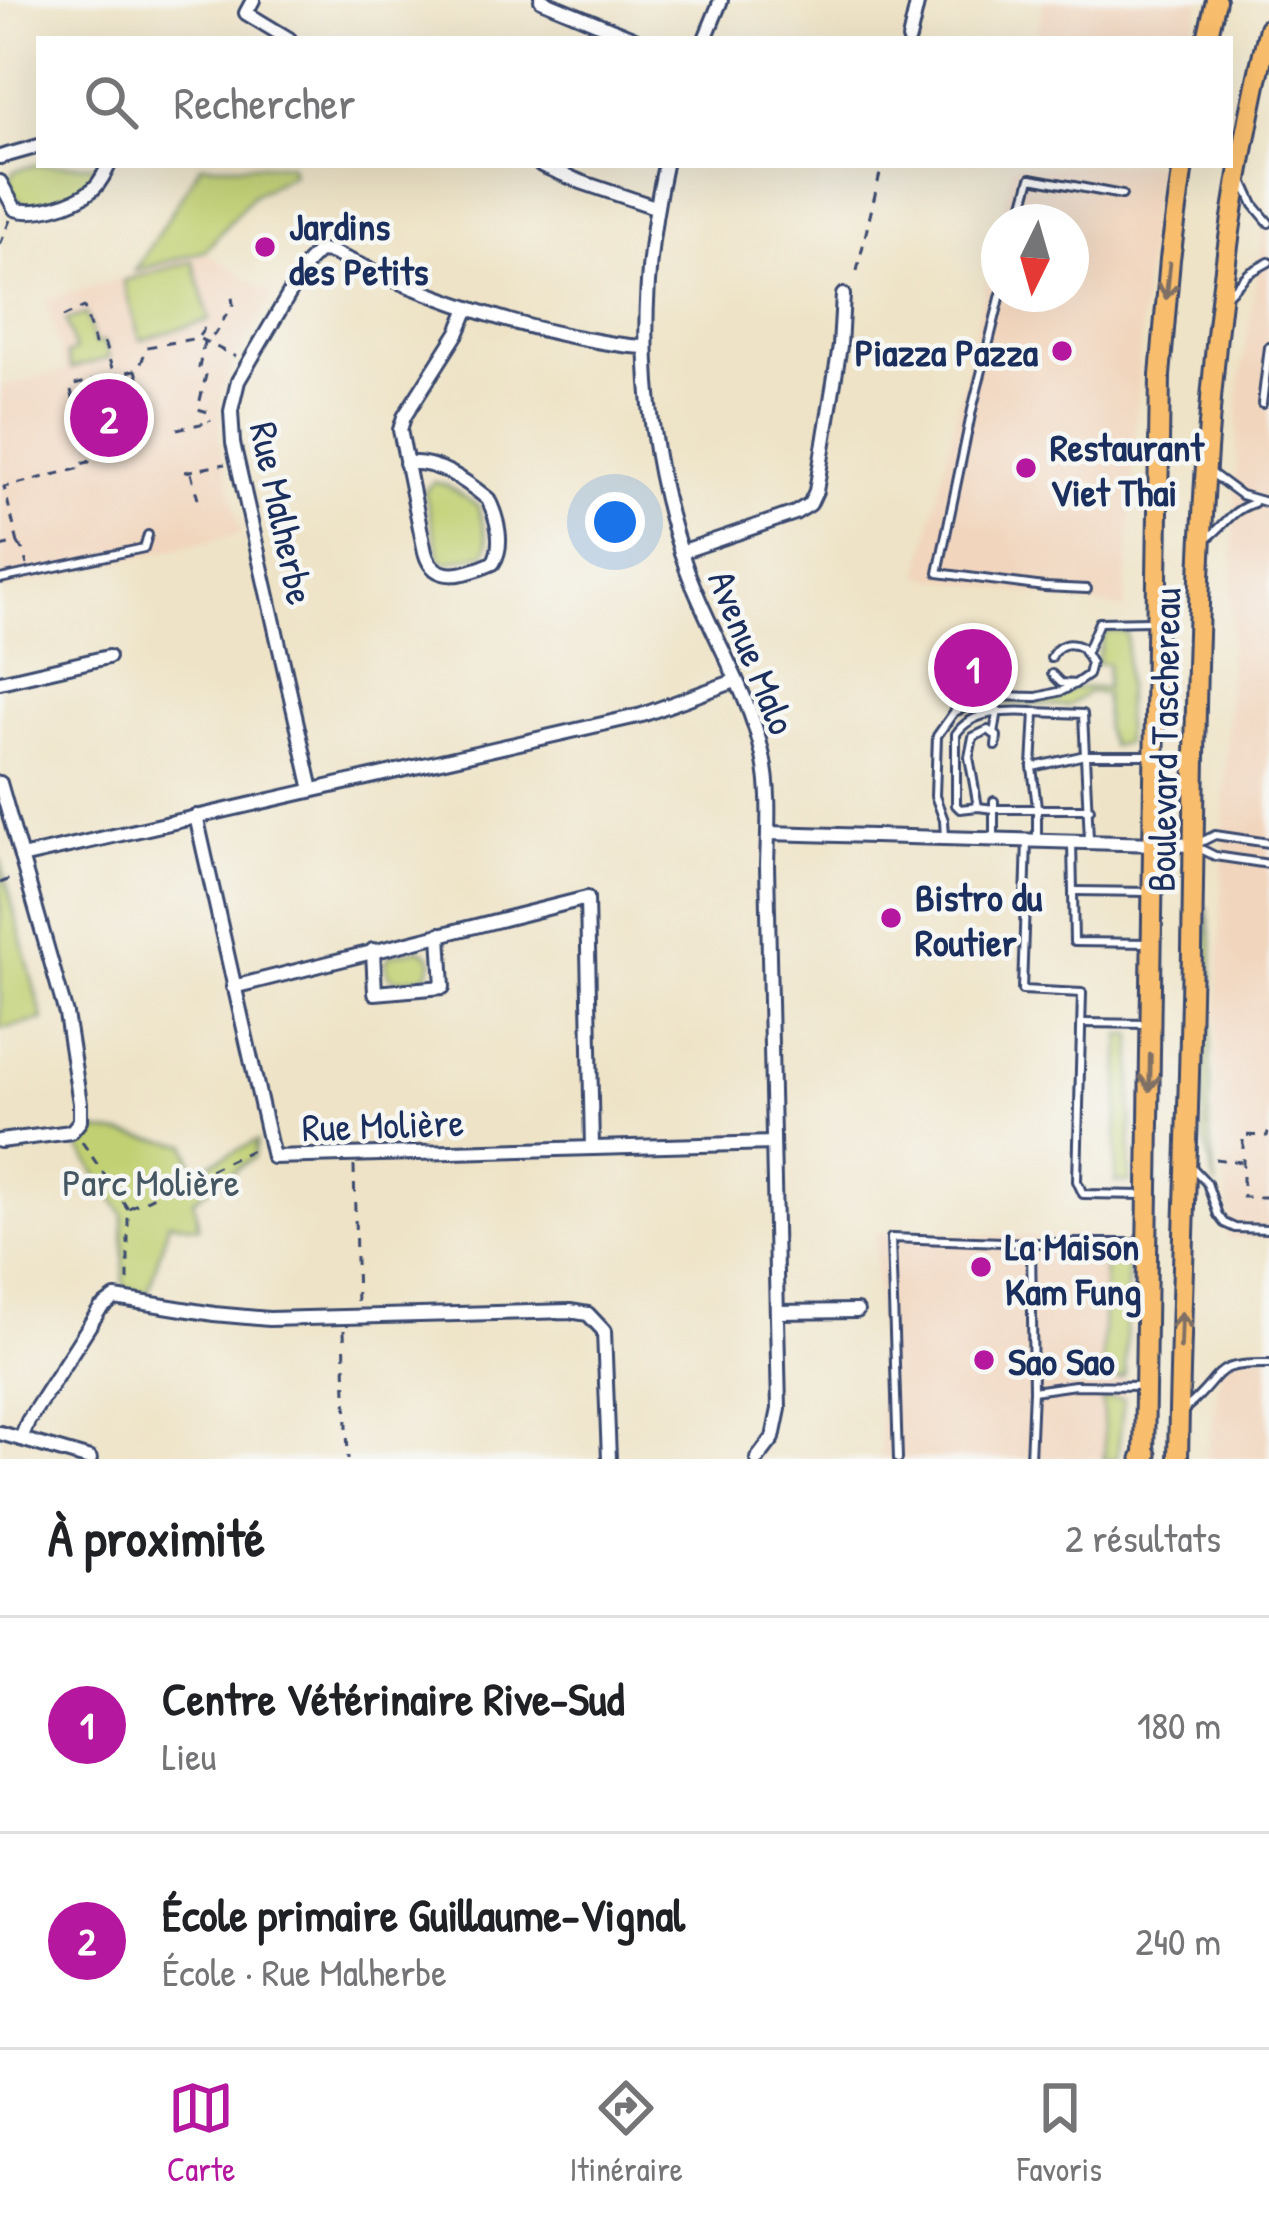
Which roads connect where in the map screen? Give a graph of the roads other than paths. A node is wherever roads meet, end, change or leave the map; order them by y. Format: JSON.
{"nodes":[{"id":1,"x":254,"y":0,"type":"edge"},
{"id":2,"x":541,"y":0,"type":"edge"},
{"id":3,"x":721,"y":0,"type":"edge"},
{"id":4,"x":918,"y":0,"type":"edge"},
{"id":5,"x":1216,"y":0,"type":"edge"},
{"id":6,"x":1269,"y":28,"type":"edge"},
{"id":7,"x":284,"y":36,"type":"edge"},
{"id":8,"x":628,"y":36,"type":"edge"},
{"id":9,"x":706,"y":36,"type":"edge"},
{"id":10,"x":910,"y":36,"type":"edge"},
{"id":11,"x":1208,"y":36,"type":"edge"},
{"id":12,"x":1264,"y":67,"type":"edge"},
{"id":13,"x":36,"y":147,"type":"edge"},
{"id":14,"x":0,"y":157,"type":"edge"},
{"id":15,"x":107,"y":168,"type":"edge"},
{"id":16,"x":548,"y":168,"type":"edge"},
{"id":17,"x":664,"y":168,"type":"edge"},
{"id":18,"x":1183,"y":168,"type":"edge"},
{"id":19,"x":1240,"y":175,"type":"junction"},
{"id":20,"x":0,"y":182,"type":"edge"},
{"id":21,"x":1122,"y":195,"type":"dead end"},
{"id":22,"x":1024,"y":204,"type":"edge"},
{"id":23,"x":656,"y":207,"type":"junction"},
{"id":24,"x":1269,"y":224,"type":"edge"},
{"id":25,"x":1269,"y":262,"type":"edge"},
{"id":26,"x":843,"y":295,"type":"dead end"},
{"id":27,"x":1222,"y":301,"type":"junction"},
{"id":28,"x":468,"y":308,"type":"junction"},
{"id":29,"x":996,"y":312,"type":"edge"},
{"id":30,"x":644,"y":347,"type":"junction"},
{"id":31,"x":1269,"y":347,"type":"edge"},
{"id":32,"x":1262,"y":404,"type":"dead end"},
{"id":33,"x":406,"y":463,"type":"junction"},
{"id":34,"x":1204,"y":468,"type":"junction"},
{"id":35,"x":1258,"y":502,"type":"junction"},
{"id":36,"x":1269,"y":503,"type":"edge"},
{"id":37,"x":148,"y":535,"type":"dead end"},
{"id":38,"x":1201,"y":544,"type":"junction"},
{"id":39,"x":681,"y":552,"type":"junction"},
{"id":40,"x":0,"y":580,"type":"edge"},
{"id":41,"x":1088,"y":589,"type":"dead end"},
{"id":42,"x":1155,"y":622,"type":"junction"},
{"id":43,"x":1086,"y":652,"type":"junction"},
{"id":44,"x":108,"y":657,"type":"dead end"},
{"id":45,"x":1051,"y":658,"type":"dead end"},
{"id":46,"x":1052,"y":674,"type":"dead end"},
{"id":47,"x":735,"y":680,"type":"junction"},
{"id":48,"x":0,"y":682,"type":"edge"},
{"id":49,"x":1075,"y":684,"type":"junction"},
{"id":50,"x":998,"y":710,"type":"junction"},
{"id":51,"x":1035,"y":712,"type":"junction"},
{"id":52,"x":994,"y":734,"type":"junction"},
{"id":53,"x":997,"y":746,"type":"dead end"},
{"id":54,"x":1085,"y":755,"type":"junction"},
{"id":55,"x":1154,"y":755,"type":"junction"},
{"id":56,"x":1032,"y":767,"type":"junction"},
{"id":57,"x":0,"y":782,"type":"edge"},
{"id":58,"x":312,"y":790,"type":"junction"},
{"id":59,"x":994,"y":805,"type":"junction"},
{"id":60,"x":978,"y":807,"type":"junction"},
{"id":61,"x":1037,"y":807,"type":"junction"},
{"id":62,"x":1090,"y":808,"type":"junction"},
{"id":63,"x":196,"y":817,"type":"junction"},
{"id":64,"x":768,"y":833,"type":"junction"},
{"id":65,"x":945,"y":838,"type":"junction"},
{"id":66,"x":994,"y":840,"type":"junction"},
{"id":67,"x":1032,"y":841,"type":"junction"},
{"id":68,"x":1072,"y":842,"type":"junction"},
{"id":69,"x":1089,"y":842,"type":"junction"},
{"id":70,"x":1269,"y":843,"type":"edge"},
{"id":71,"x":1153,"y":844,"type":"junction"},
{"id":72,"x":1193,"y":845,"type":"junction"},
{"id":73,"x":22,"y":857,"type":"junction"},
{"id":74,"x":1269,"y":864,"type":"edge"},
{"id":75,"x":1075,"y":891,"type":"junction"},
{"id":76,"x":1154,"y":892,"type":"junction"},
{"id":77,"x":440,"y":934,"type":"junction"},
{"id":78,"x":1153,"y":943,"type":"junction"},
{"id":79,"x":373,"y":950,"type":"junction"},
{"id":80,"x":233,"y":987,"type":"junction"},
{"id":81,"x":1081,"y":1022,"type":"junction"},
{"id":82,"x":1151,"y":1024,"type":"junction"},
{"id":83,"x":0,"y":1141,"type":"edge"},
{"id":84,"x":773,"y":1143,"type":"junction"},
{"id":85,"x":592,"y":1148,"type":"junction"},
{"id":86,"x":1189,"y":1163,"type":"junction"},
{"id":87,"x":1148,"y":1195,"type":"junction"},
{"id":88,"x":1269,"y":1229,"type":"edge"},
{"id":89,"x":1031,"y":1243,"type":"junction"},
{"id":90,"x":1147,"y":1243,"type":"junction"},
{"id":91,"x":857,"y":1311,"type":"dead end"},
{"id":92,"x":777,"y":1312,"type":"junction"},
{"id":93,"x":1269,"y":1364,"type":"edge"},
{"id":94,"x":1145,"y":1386,"type":"junction"},
{"id":95,"x":1033,"y":1390,"type":"junction"},
{"id":96,"x":1179,"y":1414,"type":"junction"},
{"id":97,"x":0,"y":1433,"type":"edge"},
{"id":98,"x":21,"y":1439,"type":"junction"},
{"id":99,"x":1144,"y":1458,"type":"edge"},
{"id":100,"x":90,"y":1459,"type":"edge"},
{"id":101,"x":610,"y":1459,"type":"edge"},
{"id":102,"x":757,"y":1459,"type":"edge"},
{"id":103,"x":898,"y":1459,"type":"edge"},
{"id":104,"x":1030,"y":1459,"type":"edge"},
{"id":105,"x":1178,"y":1459,"type":"edge"}],
"edges":[{"from":1,"to":7,"type":"street"},
{"from":2,"to":8,"type":"street"},
{"from":3,"to":9,"type":"street"},
{"from":4,"to":10,"type":"street"},
{"from":5,"to":11,"type":"main road"},
{"from":6,"to":12,"type":"main road","name":"Boulevard Taschereau"},
{"from":12,"to":19,"type":"main road","name":"Boulevard Taschereau"},
{"from":13,"to":14,"type":"street"},
{"from":15,"to":20,"type":"street"},
{"from":16,"to":23,"type":"street"},
{"from":17,"to":23,"type":"street","name":"Avenue Malo"},
{"from":18,"to":42,"type":"main road","name":"Boulevard Taschereau","one_way":true},
{"from":19,"to":24,"type":"lane"},
{"from":19,"to":27,"type":"main road","name":"Boulevard Taschereau"},
{"from":21,"to":22,"type":"lane"},
{"from":23,"to":30,"type":"street","name":"Avenue Malo"},
{"from":25,"to":27,"type":"lane"},
{"from":26,"to":39,"type":"street"},
{"from":27,"to":34,"type":"main road","name":"Boulevard Taschereau"},
{"from":28,"to":30,"type":"street","name":"Rue Malherbe"},
{"from":28,"to":33,"type":"street"},
{"from":28,"to":58,"type":"street","name":"Rue Malherbe"},
{"from":29,"to":41,"type":"lane"},
{"from":30,"to":39,"type":"street","name":"Avenue Malo"},
{"from":31,"to":32,"type":"lane"},
{"from":33,"to":33,"type":"street"},
{"from":34,"to":35,"type":"lane"},
{"from":34,"to":38,"type":"main road","name":"Boulevard Taschereau"},
{"from":35,"to":36,"type":"lane"},
{"from":35,"to":38,"type":"lane"},
{"from":37,"to":40,"type":"lane"},
{"from":38,"to":72,"type":"main road","name":"Boulevard Taschereau"},
{"from":39,"to":47,"type":"street","name":"Avenue Malo"},
{"from":42,"to":43,"type":"lane"},
{"from":42,"to":55,"type":"main road","name":"Boulevard Taschereau"},
{"from":43,"to":45,"type":"lane"},
{"from":43,"to":49,"type":"lane"},
{"from":44,"to":48,"type":"street"},
{"from":46,"to":49,"type":"lane"},
{"from":47,"to":58,"type":"street"},
{"from":47,"to":64,"type":"street","name":"Avenue Malo"},
{"from":49,"to":65,"type":"lane"},
{"from":50,"to":51,"type":"lane"},
{"from":50,"to":52,"type":"lane"},
{"from":50,"to":60,"type":"lane"},
{"from":51,"to":54,"type":"lane"},
{"from":51,"to":56,"type":"lane"},
{"from":52,"to":53,"type":"lane"},
{"from":52,"to":60,"type":"lane"},
{"from":54,"to":55,"type":"lane"},
{"from":54,"to":56,"type":"lane"},
{"from":54,"to":62,"type":"lane"},
{"from":55,"to":71,"type":"main road","name":"Boulevard Taschereau"},
{"from":56,"to":61,"type":"lane"},
{"from":57,"to":73,"type":"street"},
{"from":58,"to":63,"type":"street"},
{"from":59,"to":60,"type":"lane"},
{"from":59,"to":61,"type":"lane"},
{"from":59,"to":66,"type":"lane"},
{"from":61,"to":62,"type":"lane"},
{"from":61,"to":67,"type":"lane"},
{"from":62,"to":69,"type":"lane"},
{"from":63,"to":73,"type":"street"},
{"from":63,"to":80,"type":"street","name":"Rue Molière"},
{"from":64,"to":65,"type":"street"},
{"from":64,"to":84,"type":"street","name":"Avenue Malo"},
{"from":65,"to":66,"type":"street"},
{"from":66,"to":67,"type":"street"},
{"from":67,"to":68,"type":"street"},
{"from":67,"to":81,"type":"lane"},
{"from":68,"to":69,"type":"street"},
{"from":68,"to":75,"type":"lane"},
{"from":69,"to":71,"type":"street"},
{"from":70,"to":72,"type":"lane"},
{"from":71,"to":72,"type":"street"},
{"from":71,"to":76,"type":"main road","name":"Boulevard Taschereau"},
{"from":72,"to":74,"type":"lane"},
{"from":72,"to":86,"type":"main road","name":"Boulevard Taschereau"},
{"from":73,"to":83,"type":"street"},
{"from":75,"to":76,"type":"lane"},
{"from":75,"to":78,"type":"lane"},
{"from":76,"to":78,"type":"main road","name":"Boulevard Taschereau"},
{"from":77,"to":79,"type":"street"},
{"from":77,"to":79,"type":"street"},
{"from":77,"to":85,"type":"street"},
{"from":78,"to":82,"type":"main road","name":"Boulevard Taschereau"},
{"from":79,"to":80,"type":"street"},
{"from":80,"to":85,"type":"street","name":"Rue Molière"},
{"from":81,"to":82,"type":"lane"},
{"from":81,"to":87,"type":"lane"},
{"from":82,"to":87,"type":"main road","name":"Boulevard Taschereau","one_way":true},
{"from":84,"to":85,"type":"street","name":"Rue Molière"},
{"from":84,"to":92,"type":"street","name":"Avenue Malo"},
{"from":86,"to":88,"type":"lane"},
{"from":96,"to":86,"type":"main road","name":"Boulevard Taschereau","one_way":true},
{"from":87,"to":90,"type":"main road","name":"Boulevard Taschereau"},
{"from":89,"to":90,"type":"lane"},
{"from":89,"to":95,"type":"lane"},
{"from":89,"to":103,"type":"lane"},
{"from":90,"to":94,"type":"main road","name":"Boulevard Taschereau"},
{"from":91,"to":92,"type":"street"},
{"from":92,"to":102,"type":"street","name":"Avenue Malo"},
{"from":93,"to":96,"type":"lane"},
{"from":94,"to":95,"type":"lane"},
{"from":94,"to":99,"type":"main road","name":"Boulevard Taschereau"},
{"from":95,"to":104,"type":"lane"},
{"from":96,"to":105,"type":"main road","name":"Boulevard Taschereau"},
{"from":97,"to":98,"type":"street"},
{"from":98,"to":100,"type":"street"},
{"from":98,"to":101,"type":"street"}]}
